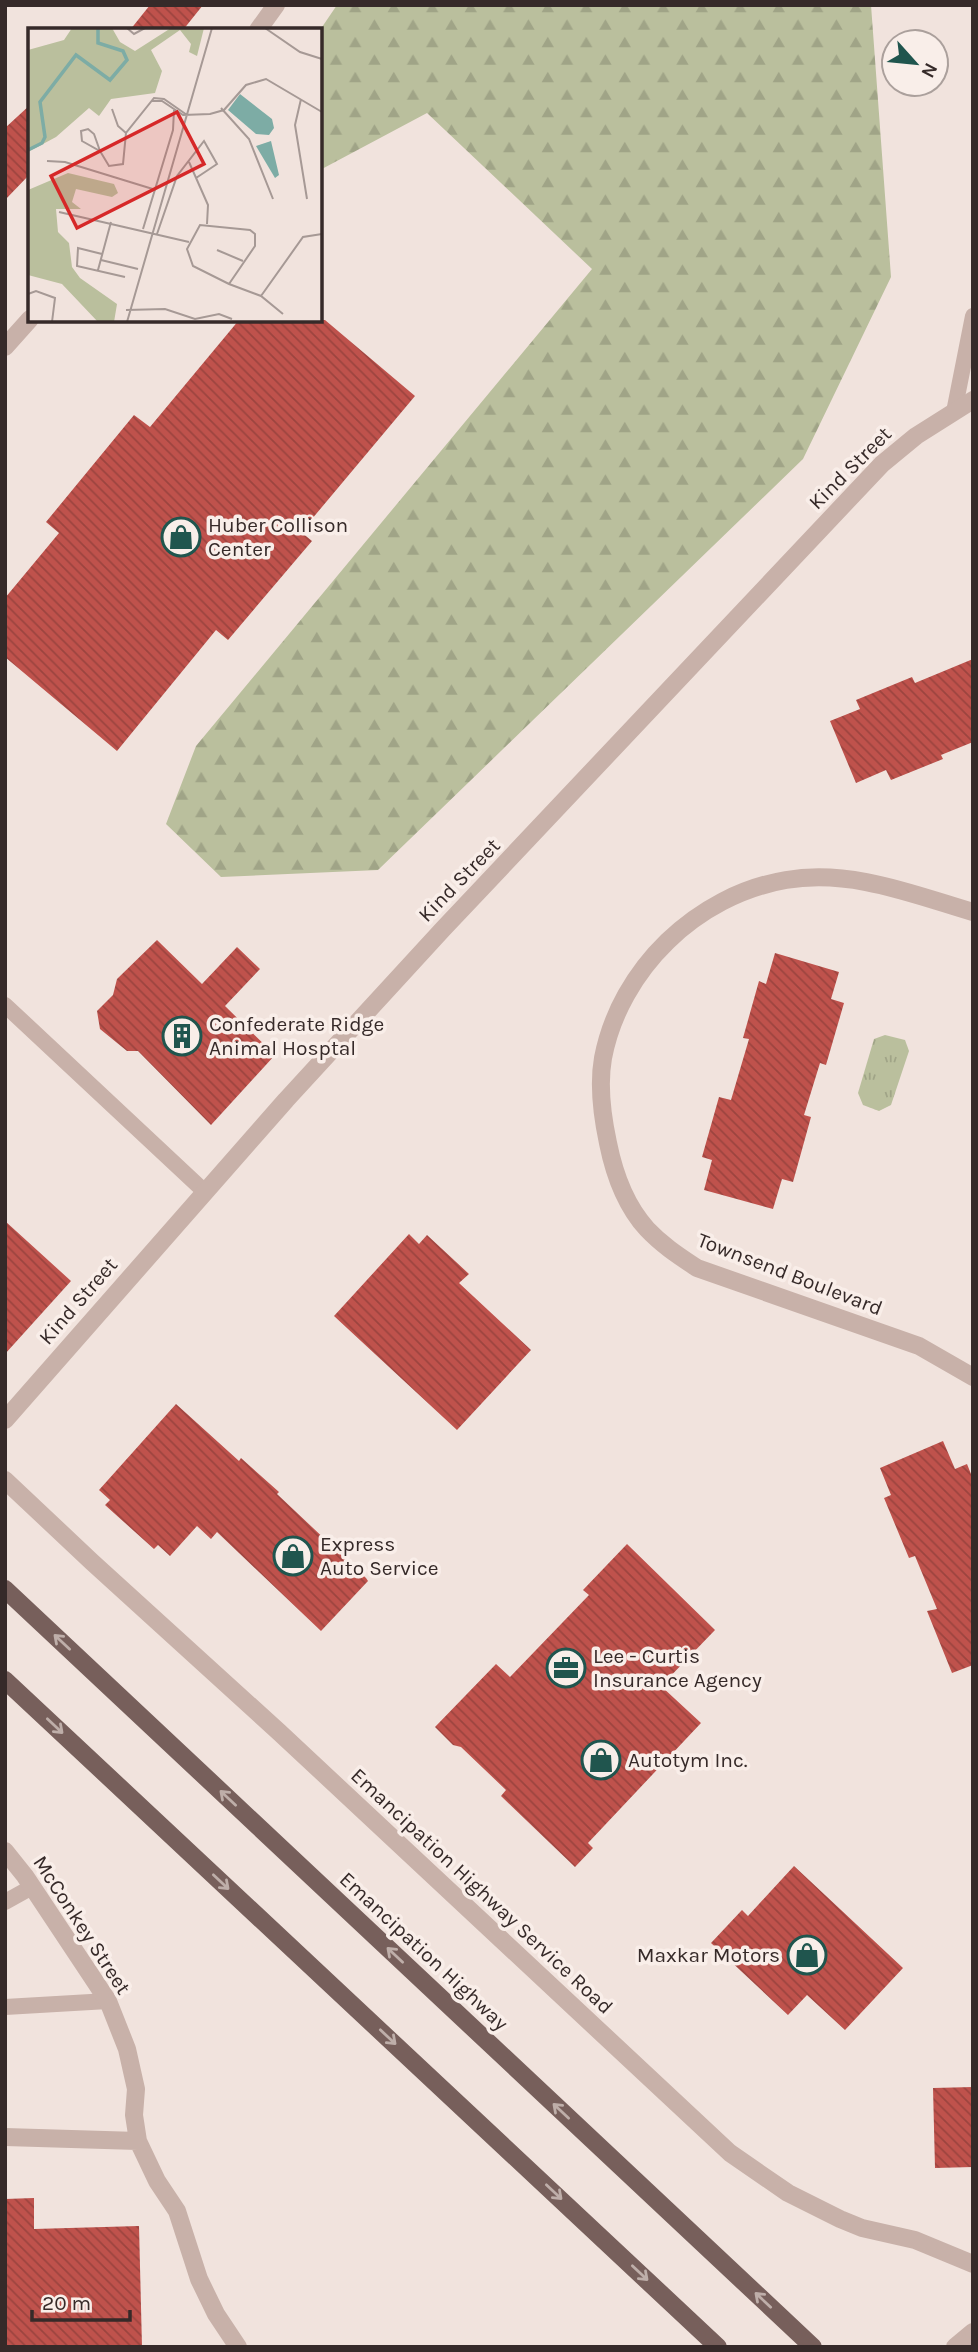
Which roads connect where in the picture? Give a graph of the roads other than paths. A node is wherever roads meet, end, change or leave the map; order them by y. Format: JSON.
{"nodes":[{"id":1,"x":276,"y":5,"type":"edge"},
{"id":2,"x":259,"y":28,"type":"edge"},
{"id":3,"x":973,"y":316,"type":"edge"},
{"id":4,"x":28,"y":321,"type":"edge"},
{"id":5,"x":5,"y":347,"type":"edge"},
{"id":6,"x":973,"y":400,"type":"edge"},
{"id":7,"x":954,"y":412,"type":"junction"},
{"id":8,"x":973,"y":912,"type":"edge"},
{"id":9,"x":5,"y":1005,"type":"edge"},
{"id":10,"x":205,"y":1192,"type":"junction"},
{"id":11,"x":973,"y":1377,"type":"edge"},
{"id":12,"x":5,"y":1420,"type":"edge"},
{"id":13,"x":5,"y":1480,"type":"edge"},
{"id":14,"x":5,"y":1588,"type":"edge"},
{"id":15,"x":5,"y":1680,"type":"edge"},
{"id":16,"x":5,"y":1851,"type":"edge"},
{"id":17,"x":32,"y":1887,"type":"junction"},
{"id":18,"x":5,"y":1902,"type":"edge"},
{"id":19,"x":107,"y":2001,"type":"junction"},
{"id":20,"x":5,"y":2007,"type":"edge"},
{"id":21,"x":5,"y":2137,"type":"edge"},
{"id":22,"x":138,"y":2141,"type":"junction"},
{"id":23,"x":973,"y":2264,"type":"edge"},
{"id":24,"x":973,"y":2332,"type":"edge"},
{"id":25,"x":238,"y":2347,"type":"edge"},
{"id":26,"x":718,"y":2347,"type":"edge"},
{"id":27,"x":813,"y":2347,"type":"edge"},
{"id":28,"x":955,"y":2347,"type":"edge"}],
"edges":[{"from":1,"to":2,"type":"street"},
{"from":3,"to":7,"type":"lane"},
{"from":4,"to":5,"type":"street"},
{"from":6,"to":7,"type":"street","name":"Kind Street"},
{"from":7,"to":10,"type":"street","name":"Kind Street"},
{"from":8,"to":11,"type":"street","name":"Townsend Boulevard"},
{"from":9,"to":10,"type":"lane"},
{"from":10,"to":12,"type":"street","name":"Kind Street"},
{"from":13,"to":23,"type":"street","name":"Emancipation Highway Service Road"},
{"from":27,"to":14,"type":"main road","name":"Emancipation Highway","one_way":true},
{"from":15,"to":26,"type":"main road","one_way":true},
{"from":16,"to":17,"type":"street","name":"McConkey Street"},
{"from":17,"to":18,"type":"lane"},
{"from":17,"to":19,"type":"street","name":"McConkey Street"},
{"from":19,"to":20,"type":"lane"},
{"from":19,"to":22,"type":"street","name":"McConkey Street"},
{"from":21,"to":22,"type":"street"},
{"from":22,"to":25,"type":"street","name":"McConkey Street"},
{"from":24,"to":28,"type":"street"}]}
